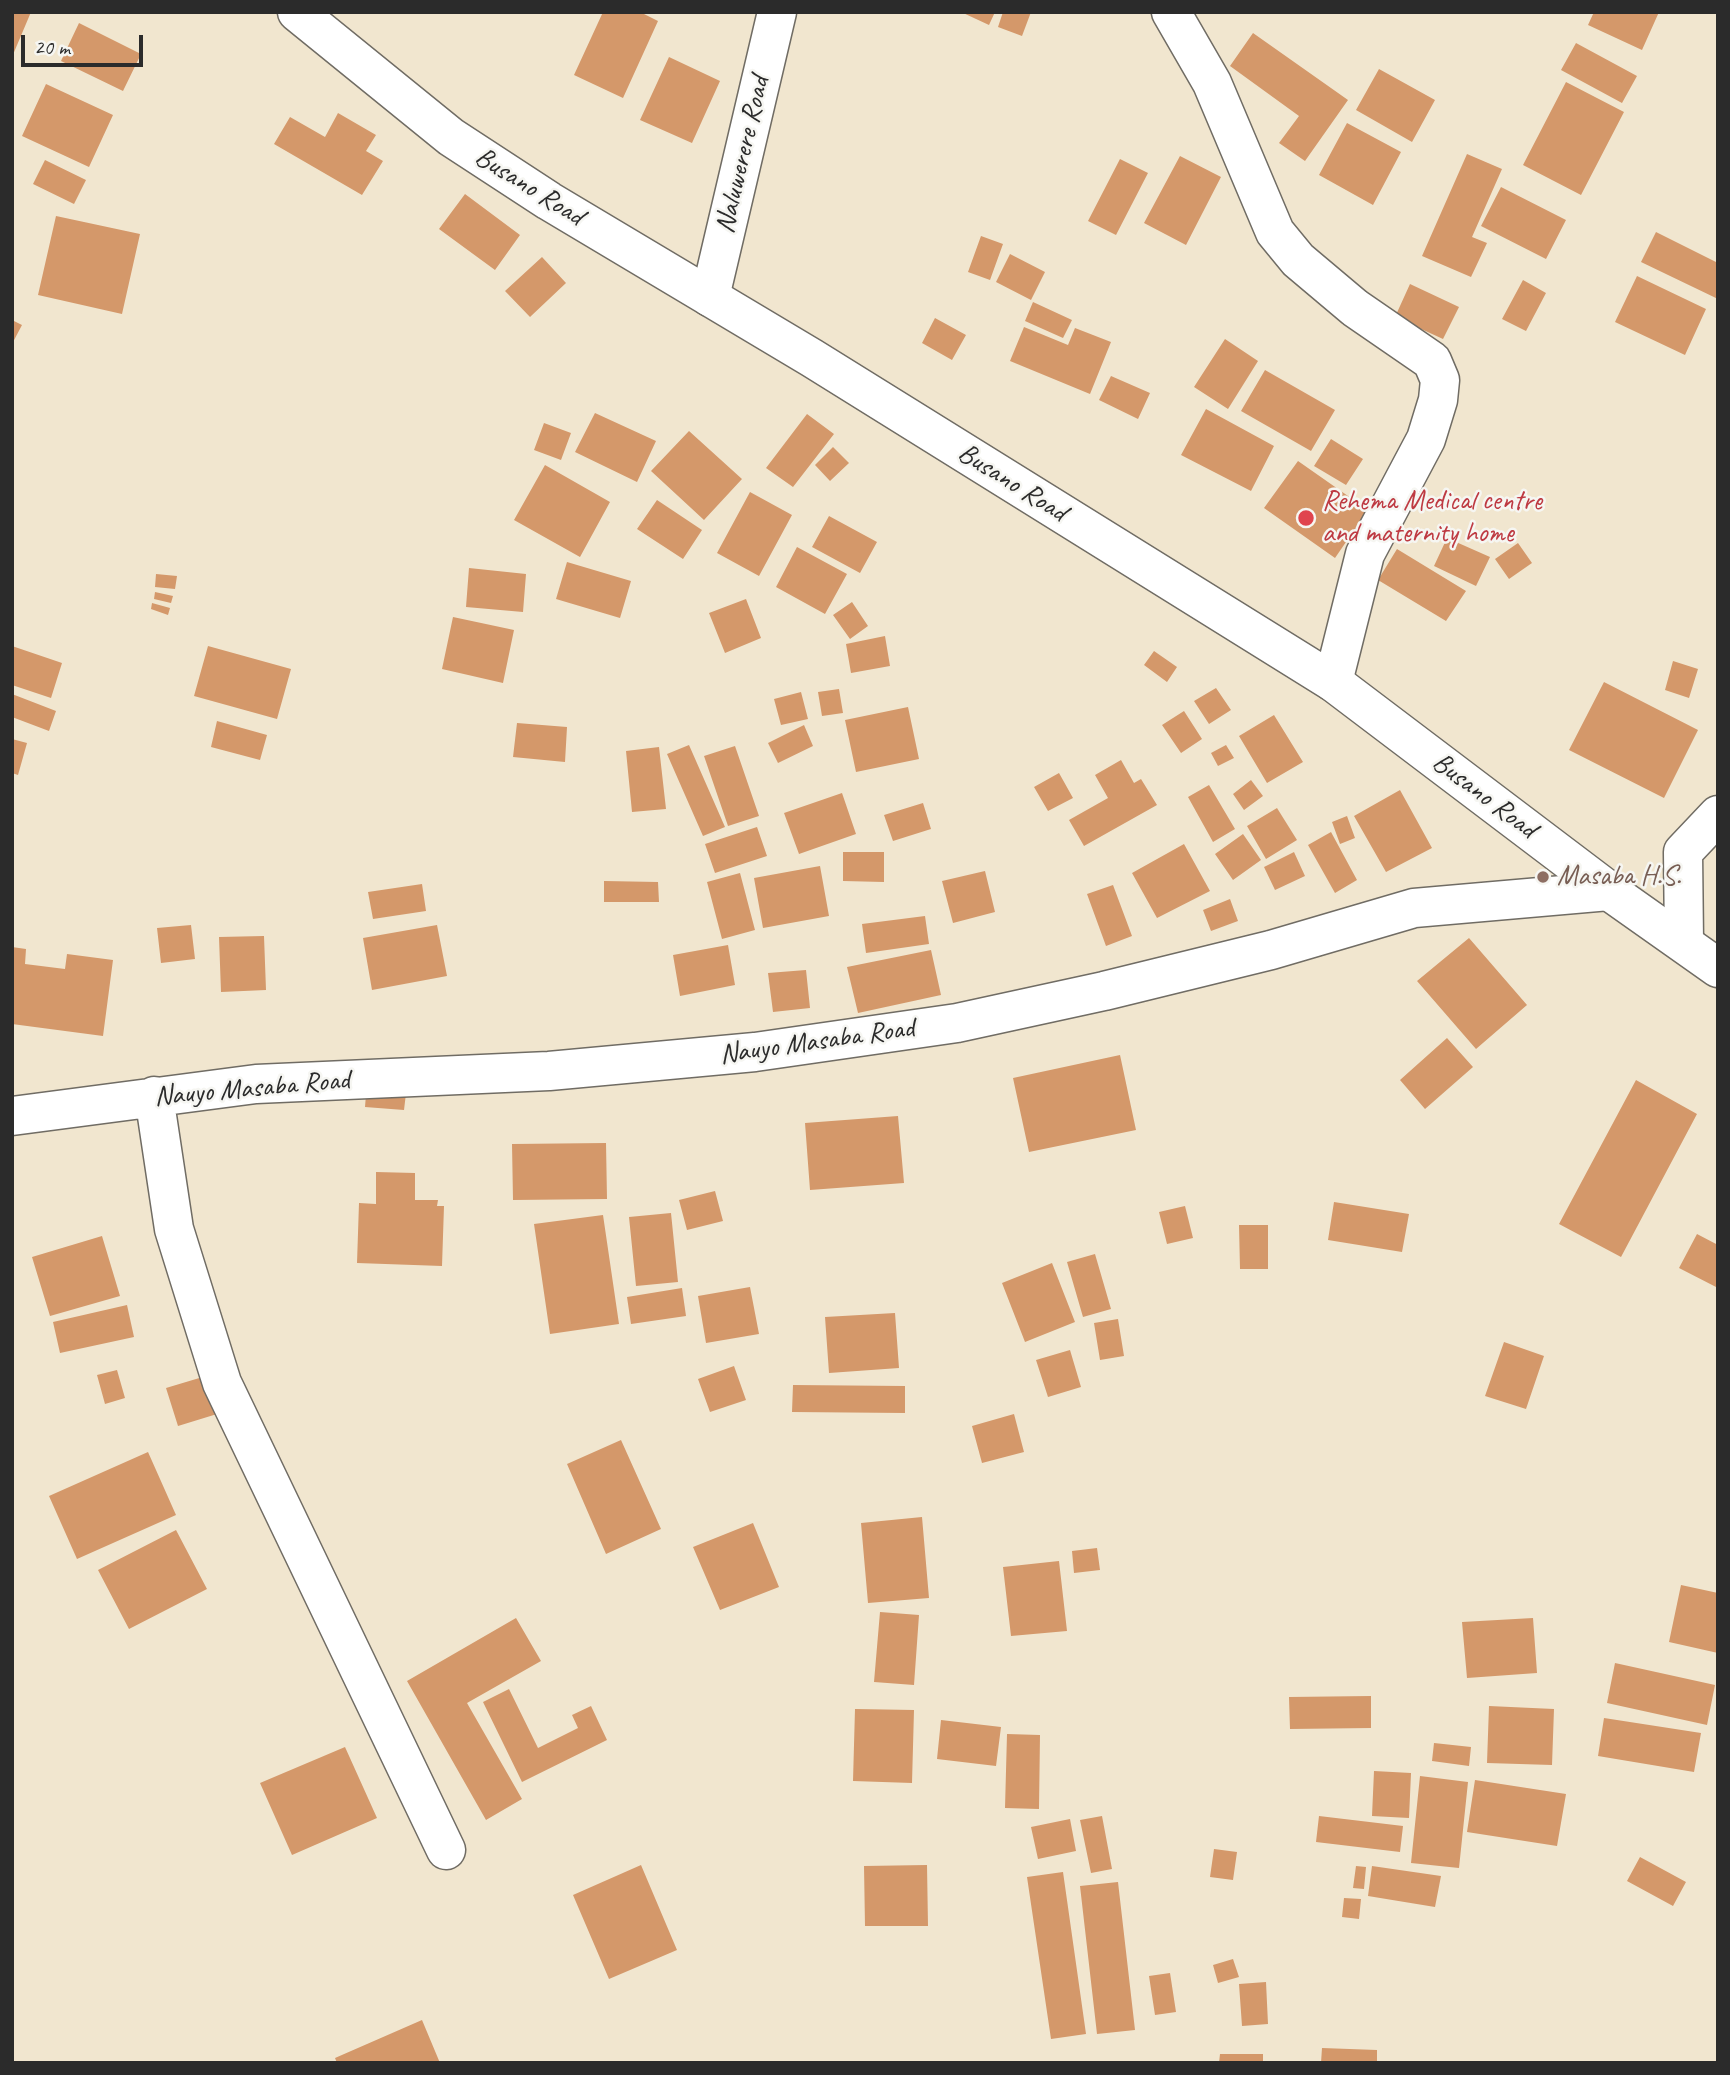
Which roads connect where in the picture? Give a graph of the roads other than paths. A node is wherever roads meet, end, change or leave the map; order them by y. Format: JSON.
{"nodes":[{"id":1,"x":298,"y":12,"type":"edge"},
{"id":2,"x":776,"y":12,"type":"edge"},
{"id":3,"x":1171,"y":12,"type":"edge"},
{"id":4,"x":710,"y":297,"type":"junction"},
{"id":5,"x":1333,"y":682,"type":"junction"},
{"id":6,"x":1718,"y":815,"type":"edge"},
{"id":7,"x":1609,"y":891,"type":"junction"},
{"id":8,"x":1684,"y":942,"type":"junction"},
{"id":9,"x":1718,"y":968,"type":"edge"},
{"id":10,"x":154,"y":1096,"type":"junction"},
{"id":11,"x":12,"y":1116,"type":"edge"},
{"id":12,"x":446,"y":1850,"type":"dead end"}],
"edges":[{"from":1,"to":4,"type":"street","name":"Busano Road"},
{"from":2,"to":4,"type":"street","name":"Naluwerere Road"},
{"from":3,"to":5,"type":"street"},
{"from":4,"to":5,"type":"street","name":"Busano Road"},
{"from":5,"to":7,"type":"street","name":"Busano Road"},
{"from":6,"to":8,"type":"street"},
{"from":7,"to":8,"type":"street","name":"Busano Road"},
{"from":7,"to":10,"type":"street","name":"Nauyo Masaba Road"},
{"from":8,"to":9,"type":"street","name":"Busano Road"},
{"from":10,"to":11,"type":"street","name":"Nauyo Masaba Road"},
{"from":10,"to":12,"type":"street"}]}
